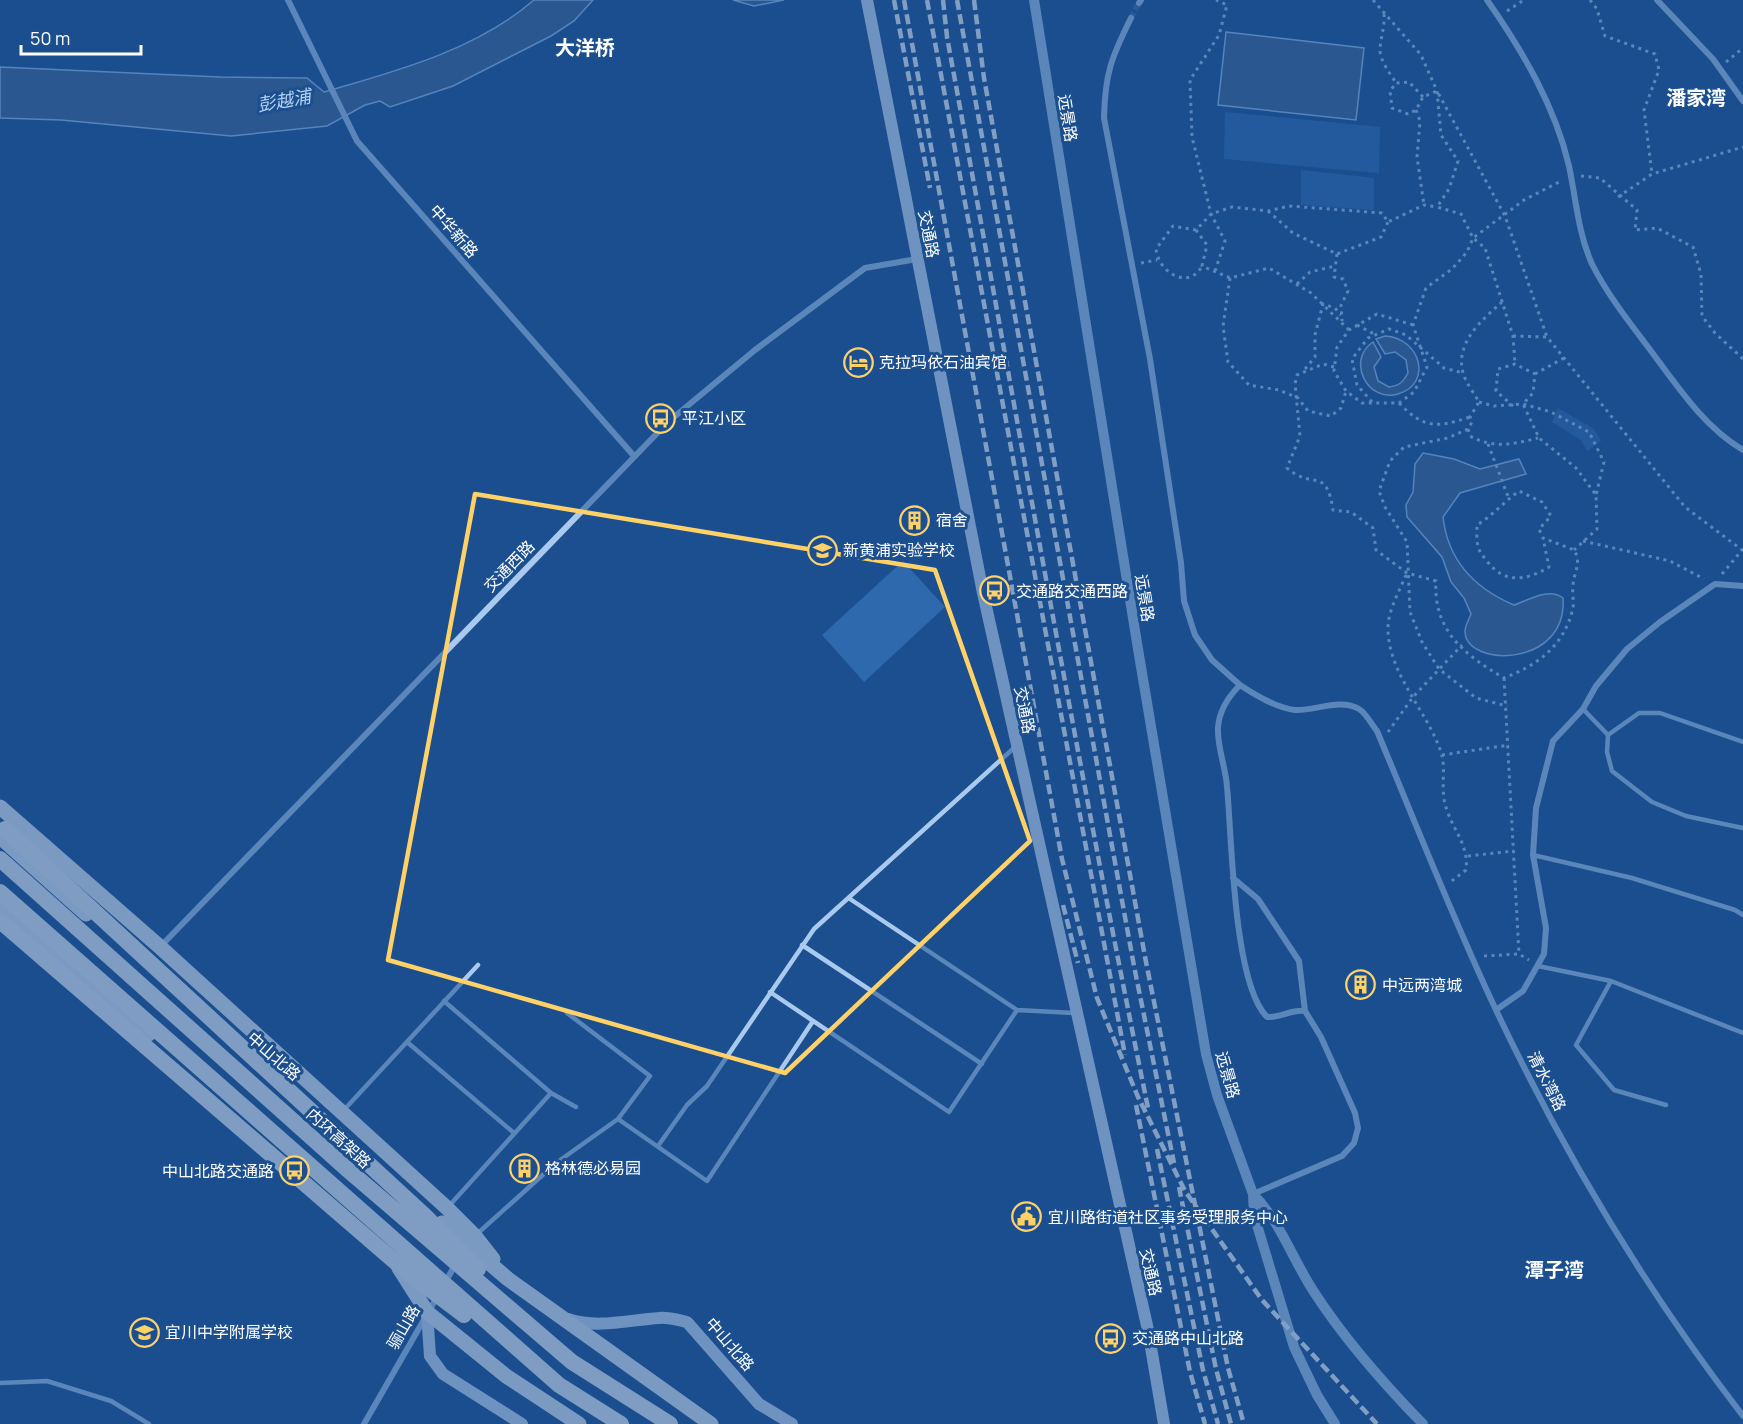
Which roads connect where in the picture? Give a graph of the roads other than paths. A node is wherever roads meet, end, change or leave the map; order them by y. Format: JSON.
{"nodes":[{"id":1,"x":288,"y":0,"type":"edge"},
{"id":2,"x":867,"y":0,"type":"edge"},
{"id":3,"x":1034,"y":0,"type":"edge"},
{"id":4,"x":1487,"y":0,"type":"edge"},
{"id":5,"x":1657,"y":0,"type":"edge"},
{"id":6,"x":1131,"y":18,"type":"tunnel mouth"},
{"id":7,"x":1743,"y":101,"type":"edge"},
{"id":8,"x":917,"y":259,"type":"junction"},
{"id":9,"x":1743,"y":450,"type":"edge"},
{"id":10,"x":634,"y":456,"type":"junction"},
{"id":11,"x":1743,"y":586,"type":"edge"},
{"id":12,"x":1240,"y":685,"type":"junction"},
{"id":13,"x":1583,"y":709,"type":"junction"},
{"id":14,"x":1608,"y":735,"type":"junction"},
{"id":15,"x":1743,"y":742,"type":"edge"},
{"id":16,"x":1016,"y":747,"type":"junction"},
{"id":17,"x":0,"y":807,"type":"edge"},
{"id":18,"x":1743,"y":828,"type":"edge"},
{"id":19,"x":3,"y":833,"type":"edge"},
{"id":20,"x":1533,"y":855,"type":"junction"},
{"id":21,"x":0,"y":859,"type":"edge"},
{"id":22,"x":1233,"y":878,"type":"junction"},
{"id":23,"x":0,"y":892,"type":"edge"},
{"id":24,"x":850,"y":899,"type":"junction"},
{"id":25,"x":0,"y":907,"type":"edge"},
{"id":26,"x":1743,"y":915,"type":"edge"},
{"id":27,"x":0,"y":921,"type":"edge"},
{"id":28,"x":802,"y":945,"type":"junction"},
{"id":29,"x":160,"y":947,"type":"junction"},
{"id":30,"x":478,"y":965,"type":"dead end"},
{"id":31,"x":1538,"y":966,"type":"junction"},
{"id":32,"x":195,"y":980,"type":"junction"},
{"id":33,"x":1611,"y":981,"type":"junction"},
{"id":34,"x":770,"y":992,"type":"junction"},
{"id":35,"x":444,"y":1001,"type":"junction"},
{"id":36,"x":1017,"y":1010,"type":"junction"},
{"id":37,"x":1496,"y":1010,"type":"junction"},
{"id":38,"x":1305,"y":1011,"type":"junction"},
{"id":39,"x":567,"y":1013,"type":"dead end"},
{"id":40,"x":1076,"y":1013,"type":"junction"},
{"id":41,"x":204,"y":1018,"type":"junction"},
{"id":42,"x":813,"y":1021,"type":"junction"},
{"id":43,"x":1743,"y":1033,"type":"edge"},
{"id":44,"x":407,"y":1042,"type":"junction"},
{"id":45,"x":982,"y":1064,"type":"junction"},
{"id":46,"x":550,"y":1093,"type":"junction"},
{"id":47,"x":1666,"y":1105,"type":"dead end"},
{"id":48,"x":576,"y":1107,"type":"dead end"},
{"id":49,"x":342,"y":1113,"type":"junction"},
{"id":50,"x":618,"y":1119,"type":"junction"},
{"id":51,"x":514,"y":1133,"type":"junction"},
{"id":52,"x":658,"y":1146,"type":"junction"},
{"id":53,"x":389,"y":1156,"type":"junction"},
{"id":54,"x":377,"y":1167,"type":"junction"},
{"id":55,"x":1253,"y":1194,"type":"junction"},
{"id":56,"x":447,"y":1208,"type":"junction"},
{"id":57,"x":471,"y":1240,"type":"junction"},
{"id":58,"x":428,"y":1312,"type":"junction"},
{"id":59,"x":559,"y":1316,"type":"junction"},
{"id":60,"x":572,"y":1362,"type":"junction"},
{"id":61,"x":0,"y":1383,"type":"edge"},
{"id":62,"x":559,"y":1385,"type":"junction"},
{"id":63,"x":1743,"y":1416,"type":"edge"},
{"id":64,"x":149,"y":1424,"type":"edge"},
{"id":65,"x":364,"y":1424,"type":"edge"},
{"id":66,"x":522,"y":1424,"type":"edge"},
{"id":67,"x":579,"y":1424,"type":"edge"},
{"id":68,"x":621,"y":1424,"type":"edge"},
{"id":69,"x":670,"y":1424,"type":"edge"},
{"id":70,"x":711,"y":1424,"type":"edge"},
{"id":71,"x":792,"y":1424,"type":"edge"},
{"id":72,"x":1164,"y":1424,"type":"edge"},
{"id":73,"x":1335,"y":1424,"type":"edge"},
{"id":74,"x":1423,"y":1424,"type":"edge"}],
"edges":[{"from":1,"to":10,"type":"street","name":"中华新路"},
{"from":2,"to":8,"type":"main road","name":"交通路"},
{"from":3,"to":55,"type":"street","name":"远景路"},
{"from":4,"to":9,"type":"street"},
{"from":5,"to":7,"type":"street"},
{"from":6,"to":12,"type":"street","name":"清水湾路"},
{"from":8,"to":10,"type":"street","name":"交通西路"},
{"from":8,"to":16,"type":"main road","name":"交通路"},
{"from":10,"to":29,"type":"street","name":"交通西路"},
{"from":11,"to":13,"type":"street"},
{"from":12,"to":22,"type":"street"},
{"from":12,"to":37,"type":"street","name":"清水湾路"},
{"from":13,"to":14,"type":"lane"},
{"from":13,"to":20,"type":"street"},
{"from":14,"to":15,"type":"lane"},
{"from":14,"to":18,"type":"lane"},
{"from":16,"to":24,"type":"lane"},
{"from":16,"to":40,"type":"main road","name":"交通路"},
{"from":17,"to":29,"type":"main road"},
{"from":19,"to":41,"type":"main road","name":"中山北路"},
{"from":19,"to":60,"type":"highway","bridge":true},
{"from":20,"to":26,"type":"lane"},
{"from":20,"to":31,"type":"street"},
{"from":21,"to":60,"type":"highway","name":"内环高架路","bridge":true},
{"from":22,"to":38,"type":"street"},
{"from":22,"to":38,"type":"street"},
{"from":23,"to":62,"type":"highway","bridge":true},
{"from":24,"to":28,"type":"lane"},
{"from":24,"to":36,"type":"lane"},
{"from":25,"to":58,"type":"main road"},
{"from":27,"to":62,"type":"highway","bridge":true},
{"from":28,"to":34,"type":"lane"},
{"from":28,"to":45,"type":"lane"},
{"from":29,"to":32,"type":"main road"},
{"from":30,"to":35,"type":"lane"},
{"from":31,"to":33,"type":"lane"},
{"from":31,"to":37,"type":"street"},
{"from":32,"to":41,"type":"main road"},
{"from":32,"to":49,"type":"main road"},
{"from":33,"to":43,"type":"lane"},
{"from":33,"to":47,"type":"lane"},
{"from":34,"to":42,"type":"lane"},
{"from":34,"to":52,"type":"lane"},
{"from":35,"to":44,"type":"lane"},
{"from":35,"to":46,"type":"lane"},
{"from":36,"to":40,"type":"lane"},
{"from":36,"to":45,"type":"lane"},
{"from":37,"to":63,"type":"street","name":"清水湾路"},
{"from":38,"to":55,"type":"street"},
{"from":39,"to":50,"type":"lane"},
{"from":40,"to":72,"type":"main road","name":"交通路"},
{"from":41,"to":54,"type":"main road","name":"中山北路"},
{"from":42,"to":45,"type":"lane"},
{"from":42,"to":52,"type":"lane"},
{"from":44,"to":49,"type":"lane"},
{"from":44,"to":51,"type":"lane"},
{"from":46,"to":48,"type":"lane"},
{"from":46,"to":51,"type":"lane"},
{"from":49,"to":53,"type":"main road"},
{"from":50,"to":52,"type":"lane"},
{"from":50,"to":57,"type":"lane"},
{"from":51,"to":56,"type":"lane"},
{"from":53,"to":54,"type":"main road"},
{"from":53,"to":56,"type":"main road"},
{"from":54,"to":57,"type":"main road","name":"中山北路"},
{"from":55,"to":73,"type":"street","name":"远景路"},
{"from":55,"to":74,"type":"street","name":"远景路"},
{"from":56,"to":57,"type":"main road"},
{"from":57,"to":58,"type":"street","name":"骊山路"},
{"from":57,"to":59,"type":"main road","name":"中山北路"},
{"from":58,"to":65,"type":"street","name":"骊山路"},
{"from":58,"to":66,"type":"main road"},
{"from":58,"to":67,"type":"main road"},
{"from":59,"to":70,"type":"main road","name":"中山北路"},
{"from":59,"to":71,"type":"main road","name":"中山北路"},
{"from":60,"to":69,"type":"highway","name":"内环高架路","bridge":true},
{"from":61,"to":64,"type":"lane"},
{"from":62,"to":68,"type":"highway","bridge":true}]}
